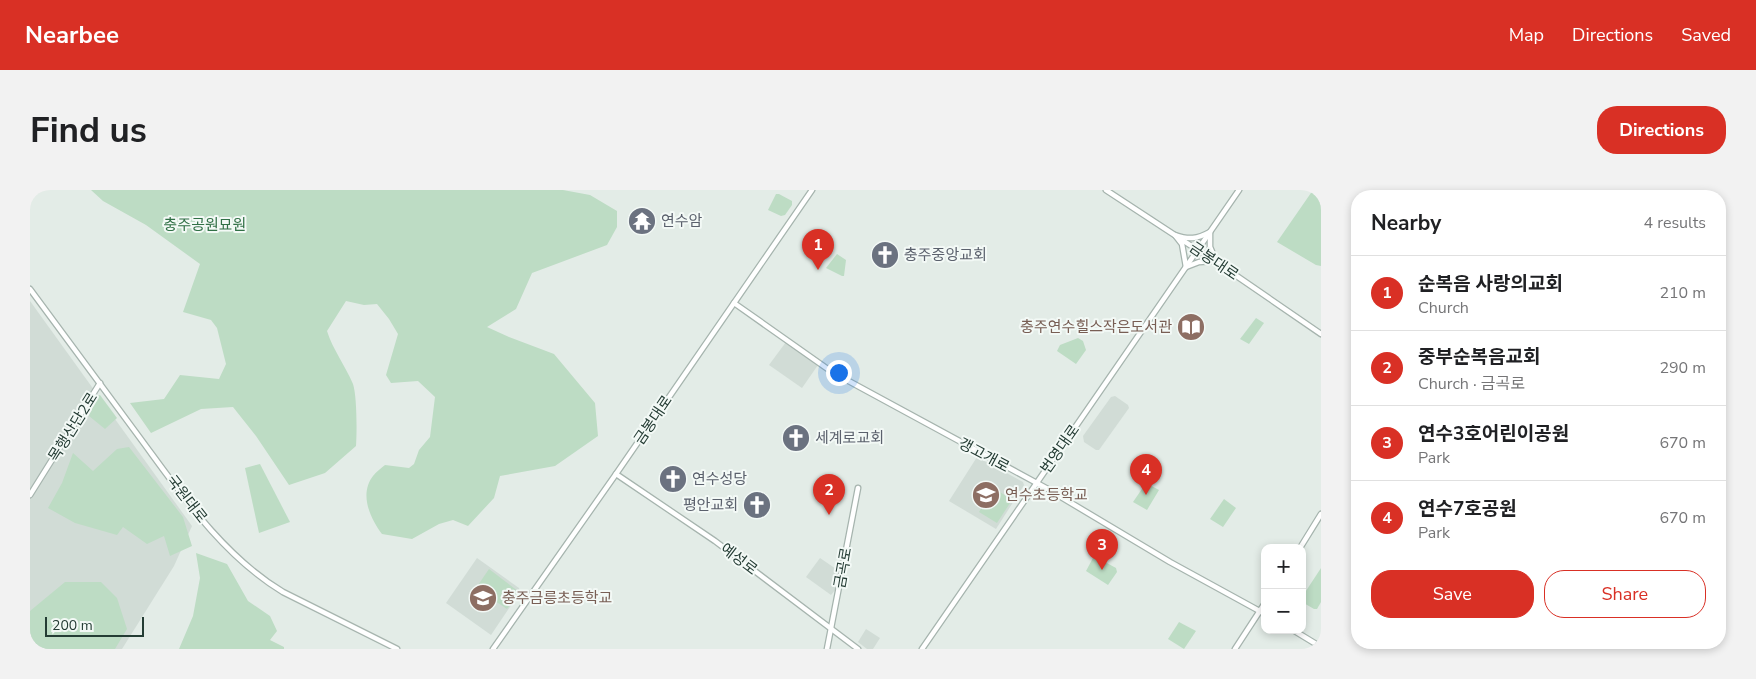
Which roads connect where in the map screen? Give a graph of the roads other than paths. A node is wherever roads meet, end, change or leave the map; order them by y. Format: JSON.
{"nodes":[{"id":1,"x":812,"y":190,"type":"edge"},
{"id":2,"x":1106,"y":190,"type":"edge"},
{"id":3,"x":1239,"y":190,"type":"edge"},
{"id":4,"x":1210,"y":232,"type":"junction"},
{"id":5,"x":1175,"y":235,"type":"junction"},
{"id":6,"x":1198,"y":250,"type":"junction"},
{"id":7,"x":1216,"y":262,"type":"junction"},
{"id":8,"x":1186,"y":267,"type":"junction"},
{"id":9,"x":30,"y":289,"type":"edge"},
{"id":10,"x":734,"y":302,"type":"junction"},
{"id":11,"x":1321,"y":334,"type":"edge"},
{"id":12,"x":100,"y":383,"type":"junction"},
{"id":13,"x":616,"y":474,"type":"junction"},
{"id":14,"x":1036,"y":483,"type":"junction"},
{"id":15,"x":858,"y":488,"type":"dead end"},
{"id":16,"x":30,"y":496,"type":"edge"},
{"id":17,"x":1321,"y":514,"type":"edge"},
{"id":18,"x":1302,"y":544,"type":"edge"},
{"id":19,"x":1260,"y":611,"type":"joint"},
{"id":20,"x":832,"y":629,"type":"junction"},
{"id":21,"x":1300,"y":634,"type":"edge"},
{"id":22,"x":1321,"y":647,"type":"edge"},
{"id":23,"x":397,"y":649,"type":"edge"},
{"id":24,"x":493,"y":649,"type":"edge"},
{"id":25,"x":827,"y":649,"type":"edge"},
{"id":26,"x":858,"y":649,"type":"edge"},
{"id":27,"x":922,"y":649,"type":"edge"},
{"id":28,"x":1235,"y":649,"type":"edge"}],
"edges":[{"from":1,"to":10,"type":"street","name":"금봉대로"},
{"from":2,"to":5,"type":"street","name":"금봉대로"},
{"from":3,"to":4,"type":"street","name":"번영대로"},
{"from":4,"to":5,"type":"street"},
{"from":4,"to":6,"type":"street","name":"번영대로"},
{"from":4,"to":7,"type":"street"},
{"from":5,"to":6,"type":"street","name":"금봉대로"},
{"from":5,"to":8,"type":"street"},
{"from":6,"to":7,"type":"street","name":"금봉대로"},
{"from":6,"to":8,"type":"street","name":"번영대로"},
{"from":7,"to":8,"type":"street"},
{"from":7,"to":11,"type":"street","name":"금봉대로"},
{"from":8,"to":14,"type":"street","name":"번영대로"},
{"from":9,"to":12,"type":"street","name":"국원대로"},
{"from":10,"to":13,"type":"street","name":"금봉대로"},
{"from":10,"to":14,"type":"street","name":"갱고개로"},
{"from":12,"to":16,"type":"street","name":"목행산단2로"},
{"from":12,"to":23,"type":"street","name":"국원대로"},
{"from":13,"to":20,"type":"street","name":"예성로"},
{"from":13,"to":24,"type":"street","name":"금봉대로"},
{"from":14,"to":19,"type":"street","name":"갱고개로"},
{"from":14,"to":27,"type":"street","name":"번영대로"},
{"from":15,"to":20,"type":"street","name":"금곡로"},
{"from":17,"to":18,"type":"street"},
{"from":19,"to":28,"type":"street"},
{"from":20,"to":25,"type":"street","name":"금곡로"},
{"from":20,"to":26,"type":"street","name":"예성로"},
{"from":21,"to":22,"type":"street"}]}
